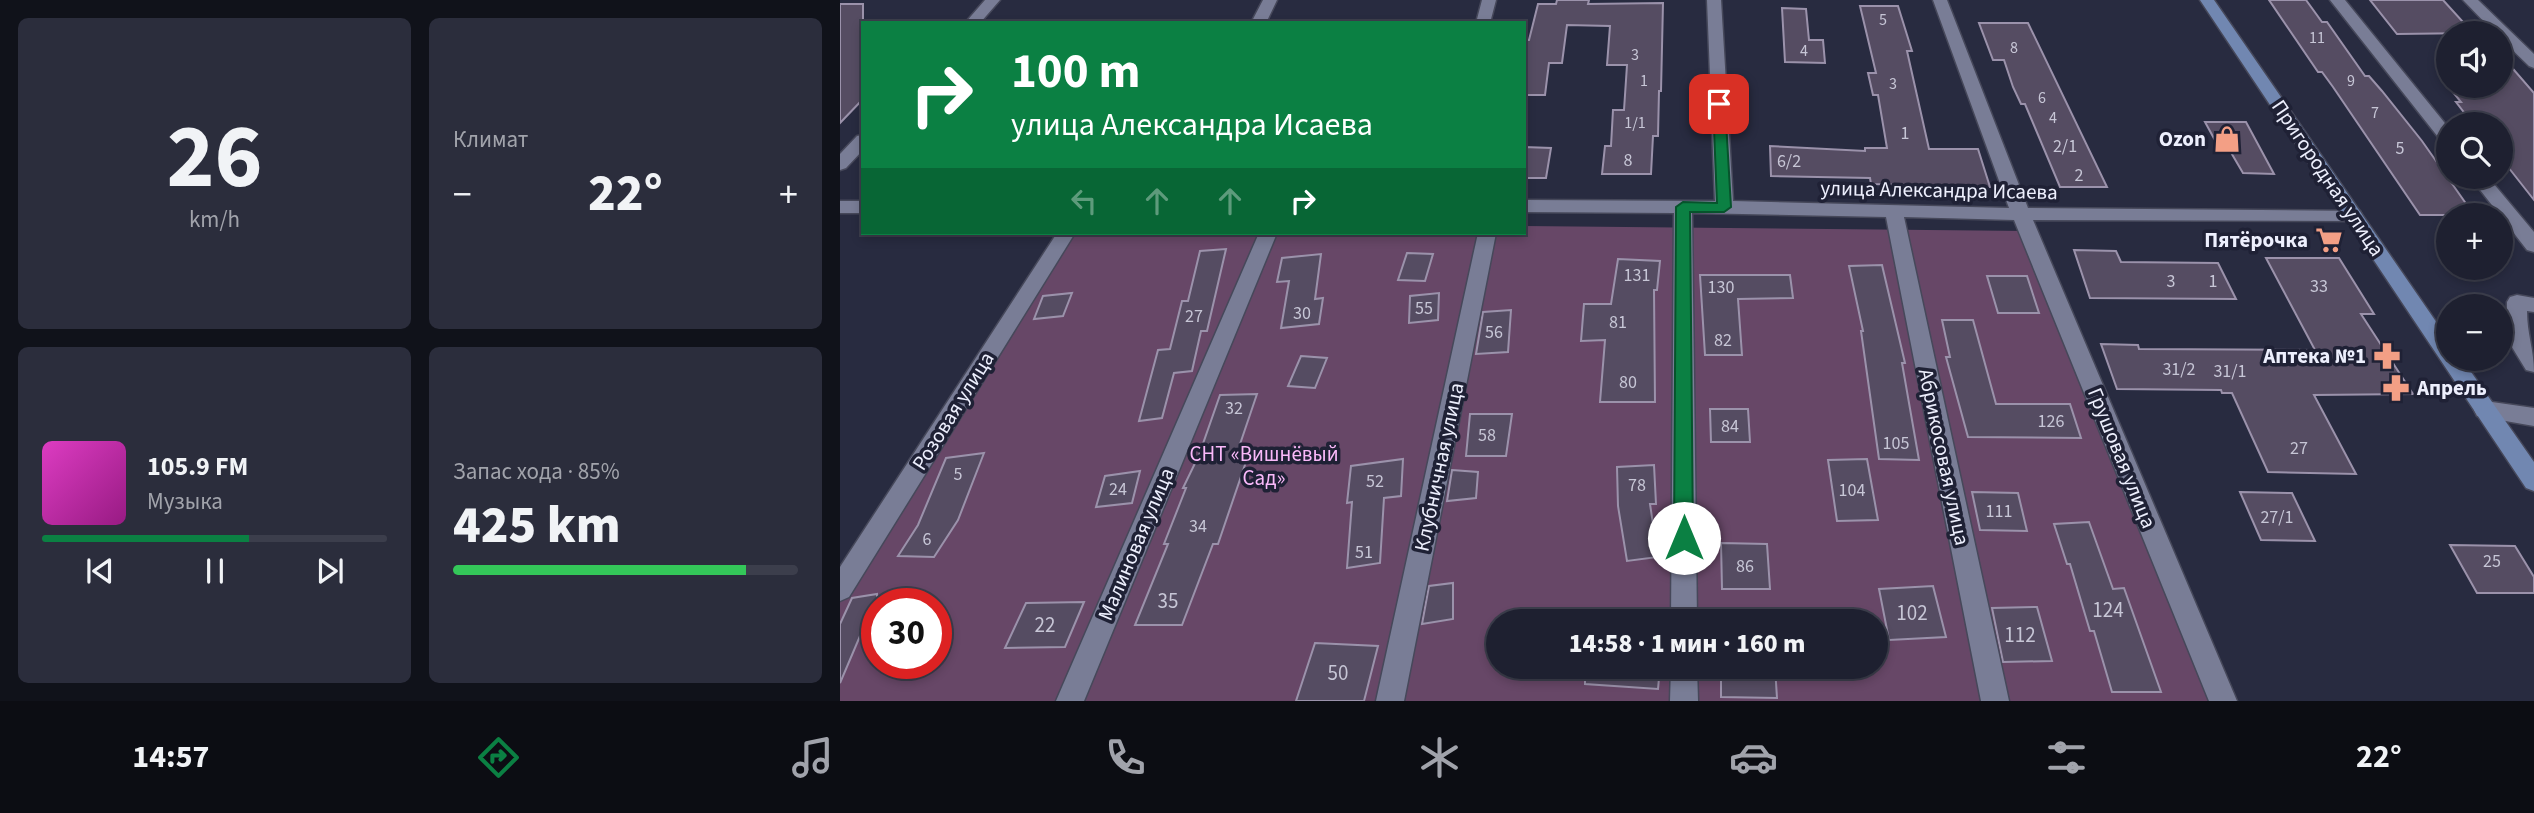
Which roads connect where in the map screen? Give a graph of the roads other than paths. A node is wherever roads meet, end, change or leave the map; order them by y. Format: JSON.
{"nodes":[{"id":1,"x":993,"y":0,"type":"edge"},
{"id":2,"x":1270,"y":0,"type":"edge"},
{"id":3,"x":1489,"y":0,"type":"edge"},
{"id":4,"x":1714,"y":0,"type":"edge"},
{"id":5,"x":1940,"y":0,"type":"edge"},
{"id":6,"x":2207,"y":0,"type":"edge"},
{"id":7,"x":2337,"y":0,"type":"edge"},
{"id":8,"x":2470,"y":0,"type":"edge"},
{"id":9,"x":974,"y":21,"type":"edge"},
{"id":10,"x":1259,"y":21,"type":"edge"},
{"id":11,"x":1484,"y":21,"type":"edge"},
{"id":12,"x":2534,"y":64,"type":"edge"},
{"id":13,"x":2436,"y":123,"type":"edge"},
{"id":14,"x":861,"y":142,"type":"edge"},
{"id":15,"x":840,"y":164,"type":"edge"},
{"id":16,"x":2489,"y":189,"type":"edge"},
{"id":17,"x":1526,"y":206,"type":"edge"},
{"id":18,"x":840,"y":207,"type":"edge"},
{"id":19,"x":861,"y":207,"type":"edge"},
{"id":20,"x":1683,"y":207,"type":"junction"},
{"id":21,"x":1724,"y":207,"type":"junction"},
{"id":22,"x":1894,"y":213,"type":"junction"},
{"id":23,"x":2021,"y":214,"type":"junction"},
{"id":24,"x":2353,"y":215,"type":"junction"},
{"id":25,"x":1065,"y":235,"type":"edge"},
{"id":26,"x":1267,"y":235,"type":"edge"},
{"id":27,"x":1487,"y":235,"type":"edge"},
{"id":28,"x":2534,"y":245,"type":"edge"},
{"id":29,"x":2534,"y":305,"type":"edge"},
{"id":30,"x":2436,"y":338,"type":"edge"},
{"id":31,"x":2534,"y":364,"type":"edge"},
{"id":32,"x":2458,"y":371,"type":"edge"},
{"id":33,"x":2485,"y":411,"type":"junction"},
{"id":34,"x":2534,"y":417,"type":"edge"},
{"id":35,"x":2534,"y":481,"type":"edge"},
{"id":36,"x":840,"y":589,"type":"edge"},
{"id":37,"x":1684,"y":609,"type":"edge"},
{"id":38,"x":1684,"y":679,"type":"edge"},
{"id":39,"x":1070,"y":701,"type":"edge"},
{"id":40,"x":1390,"y":701,"type":"edge"},
{"id":41,"x":1684,"y":701,"type":"edge"},
{"id":42,"x":1995,"y":701,"type":"edge"},
{"id":43,"x":2222,"y":701,"type":"edge"}],
"edges":[{"from":1,"to":9,"type":"street"},
{"from":2,"to":10,"type":"street"},
{"from":3,"to":11,"type":"street"},
{"from":4,"to":21,"type":"street"},
{"from":5,"to":23,"type":"street","name":"Грушовая улица"},
{"from":6,"to":24,"type":"street","name":"Пригородная улица"},
{"from":7,"to":13,"type":"street"},
{"from":8,"to":12,"type":"street"},
{"from":14,"to":15,"type":"street"},
{"from":16,"to":28,"type":"street"},
{"from":17,"to":20,"type":"street","name":"улица Александра Исаева"},
{"from":18,"to":19,"type":"street"},
{"from":20,"to":21,"type":"street","name":"улица Александра Исаева"},
{"from":20,"to":37,"type":"street"},
{"from":21,"to":22,"type":"street","name":"улица Александра Исаева"},
{"from":22,"to":23,"type":"street","name":"улица Александра Исаева"},
{"from":22,"to":42,"type":"street","name":"Абрикосовая улица"},
{"from":23,"to":24,"type":"street","name":"улица Александра Исаева"},
{"from":23,"to":43,"type":"street","name":"Грушовая улица"},
{"from":24,"to":30,"type":"street","name":"Пригородная улица"},
{"from":25,"to":36,"type":"street","name":"Розовая улица"},
{"from":26,"to":39,"type":"street","name":"Малиновая улица"},
{"from":27,"to":40,"type":"street","name":"Клубничная улица"},
{"from":29,"to":31,"type":"street"},
{"from":32,"to":33,"type":"street","name":"Пригородная улица"},
{"from":33,"to":34,"type":"street"},
{"from":33,"to":35,"type":"street","name":"Пригородная улица"},
{"from":38,"to":41,"type":"street"}]}
